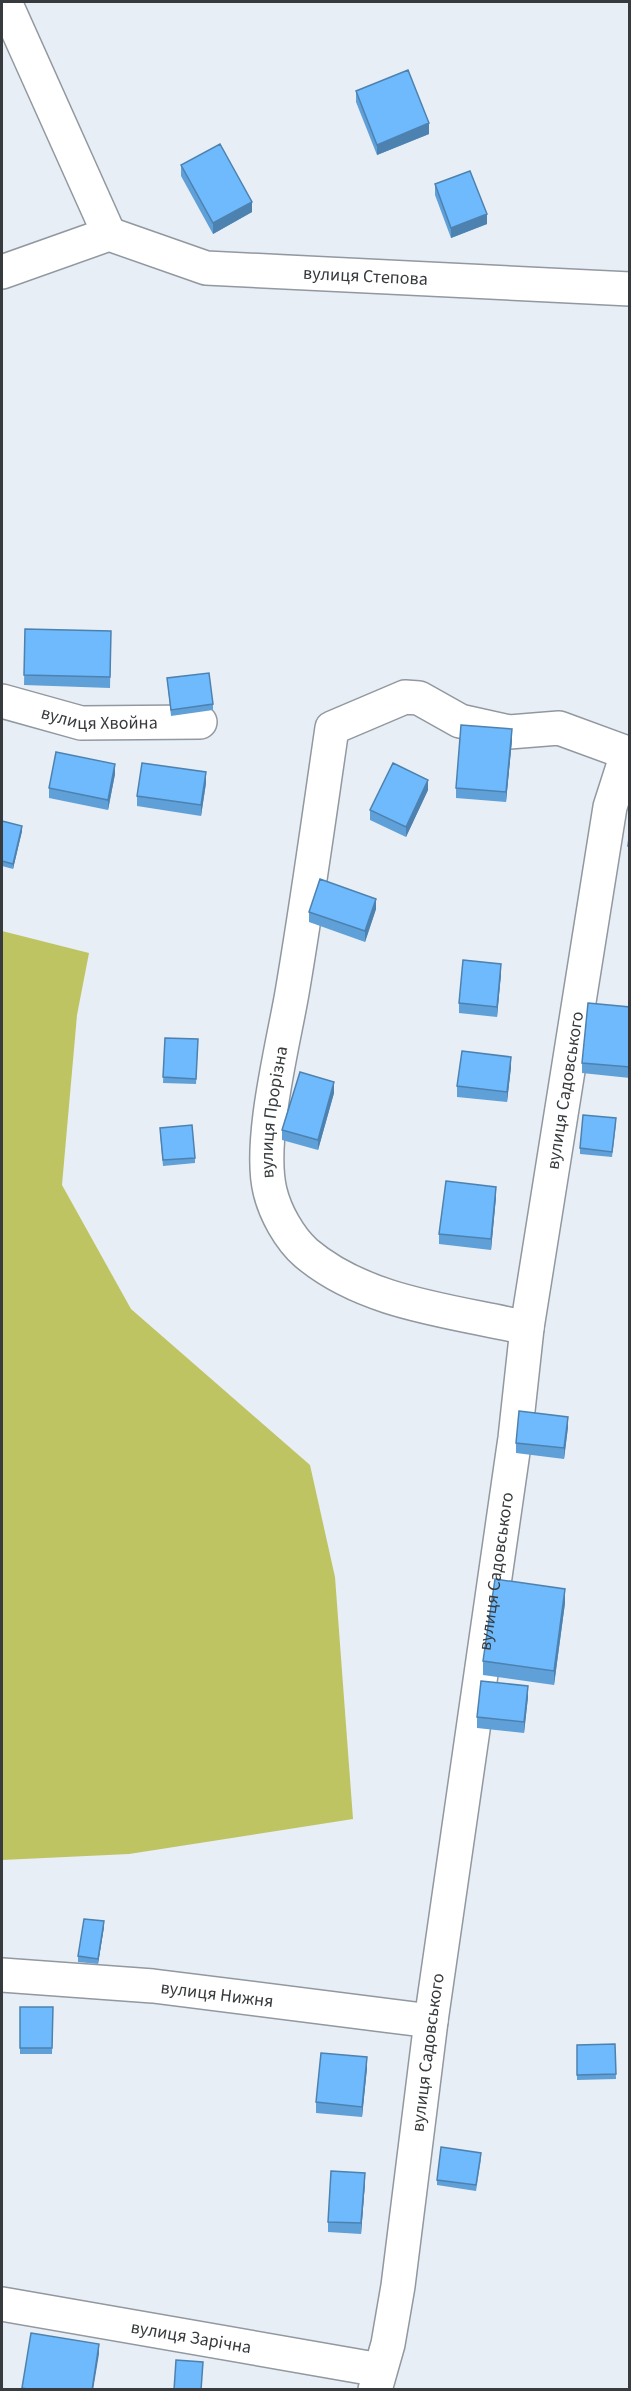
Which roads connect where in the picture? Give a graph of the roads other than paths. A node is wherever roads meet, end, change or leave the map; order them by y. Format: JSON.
{"nodes":[{"id":1,"x":5,"y":2,"type":"edge"},
{"id":2,"x":109,"y":234,"type":"junction"},
{"id":3,"x":2,"y":272,"type":"edge"},
{"id":4,"x":630,"y":289,"type":"edge"},
{"id":5,"x":2,"y":701,"type":"edge"},
{"id":6,"x":200,"y":722,"type":"dead end"},
{"id":7,"x":628,"y":754,"type":"edge"},
{"id":8,"x":527,"y":1328,"type":"junction"},
{"id":9,"x":2,"y":1975,"type":"edge"},
{"id":10,"x":431,"y":2021,"type":"junction"},
{"id":11,"x":2,"y":2304,"type":"edge"},
{"id":12,"x":377,"y":2380,"type":"edge"}],
"edges":[{"from":1,"to":2,"type":"street"},
{"from":2,"to":3,"type":"street"},
{"from":2,"to":4,"type":"street","name":"вулиця Степова"},
{"from":5,"to":6,"type":"street","name":"вулиця Хвойна"},
{"from":7,"to":8,"type":"street","name":"вулиця Садовського"},
{"from":7,"to":8,"type":"street","name":"вулиця Прорізна"},
{"from":8,"to":10,"type":"street","name":"вулиця Садовського"},
{"from":9,"to":10,"type":"street","name":"вулиця Нижня"},
{"from":10,"to":12,"type":"street","name":"вулиця Садовського"},
{"from":11,"to":12,"type":"street","name":"вулиця Зарічна"}]}
